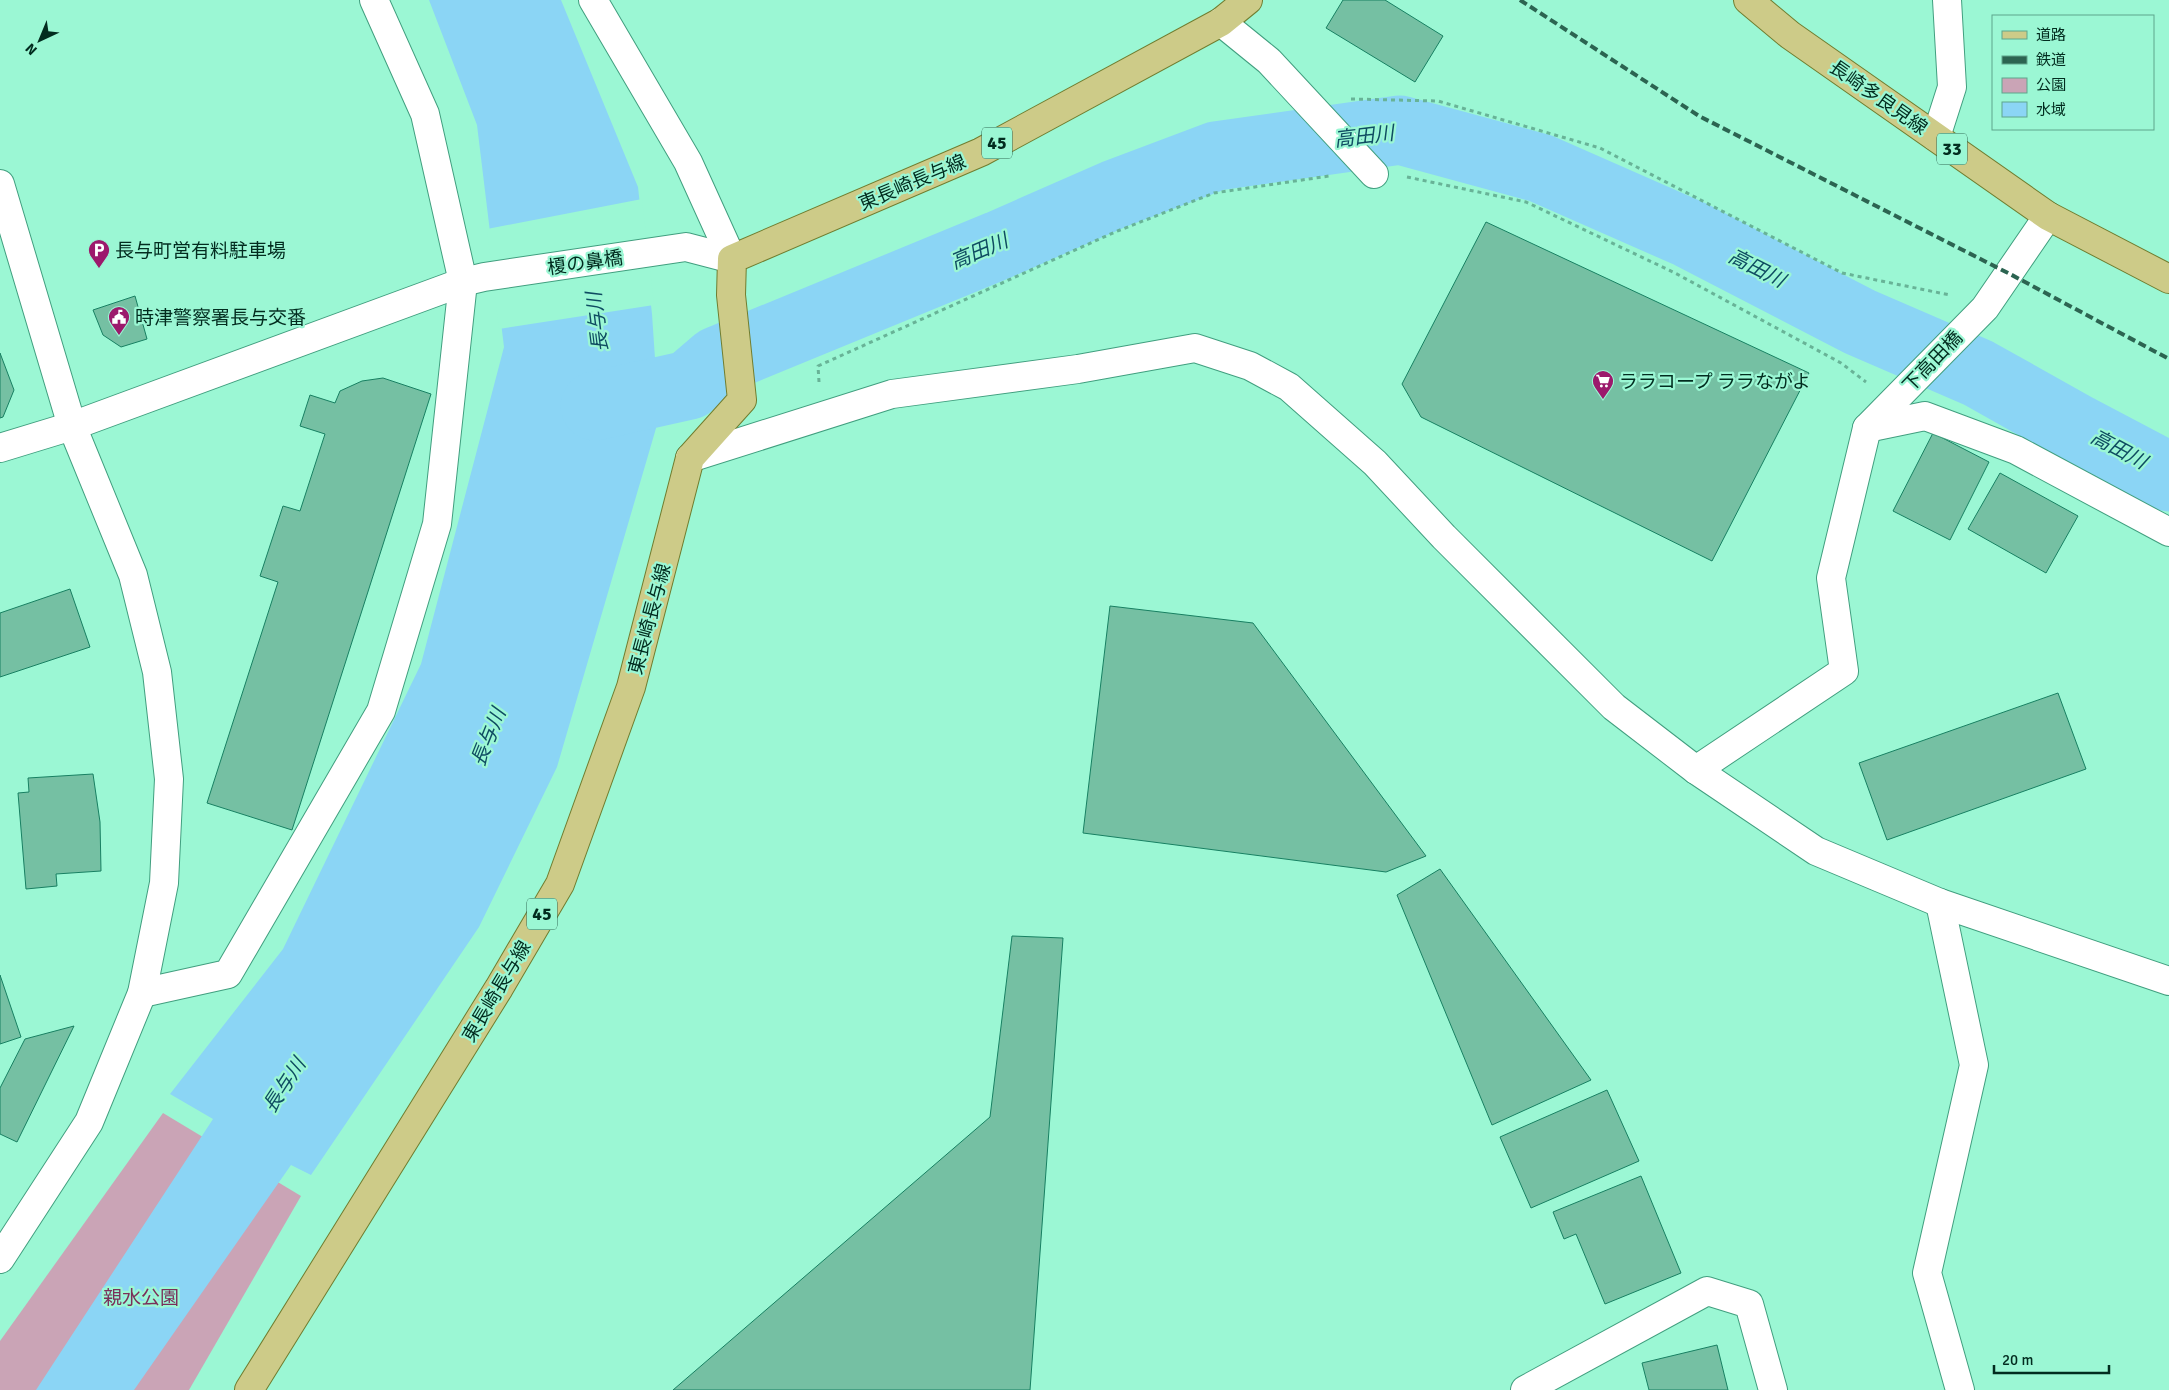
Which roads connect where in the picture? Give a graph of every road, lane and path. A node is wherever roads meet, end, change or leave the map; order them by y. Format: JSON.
{"nodes":[{"id":1,"x":374,"y":0,"type":"edge"},
{"id":2,"x":593,"y":0,"type":"edge"},
{"id":3,"x":1248,"y":0,"type":"edge"},
{"id":4,"x":1748,"y":0,"type":"edge"},
{"id":5,"x":1947,"y":0,"type":"edge"},
{"id":6,"x":1221,"y":22,"type":"junction"},
{"id":7,"x":1304,"y":99,"type":"junction"},
{"id":8,"x":1936,"y":137,"type":"junction"},
{"id":9,"x":1372,"y":173,"type":"junction"},
{"id":10,"x":0,"y":184,"type":"edge"},
{"id":11,"x":2048,"y":216,"type":"junction"},
{"id":12,"x":10,"y":254,"type":"edge"},
{"id":13,"x":732,"y":260,"type":"junction"},
{"id":14,"x":473,"y":279,"type":"junction"},
{"id":15,"x":2169,"y":279,"type":"edge"},
{"id":16,"x":1979,"y":314,"type":"junction"},
{"id":17,"x":1892,"y":402,"type":"junction"},
{"id":18,"x":820,"y":417,"type":"junction"},
{"id":19,"x":72,"y":426,"type":"junction"},
{"id":20,"x":1867,"y":428,"type":"junction"},
{"id":21,"x":0,"y":448,"type":"edge"},
{"id":22,"x":690,"y":458,"type":"junction"},
{"id":23,"x":2169,"y":532,"type":"edge"},
{"id":24,"x":1696,"y":770,"type":"junction"},
{"id":25,"x":1940,"y":903,"type":"junction"},
{"id":26,"x":2169,"y":981,"type":"edge"},
{"id":27,"x":142,"y":993,"type":"junction"},
{"id":28,"x":0,"y":1259,"type":"edge"},
{"id":29,"x":249,"y":1390,"type":"edge"},
{"id":30,"x":1525,"y":1390,"type":"edge"},
{"id":31,"x":1773,"y":1390,"type":"edge"},
{"id":32,"x":1960,"y":1390,"type":"edge"}],
"edges":[{"from":1,"to":14,"type":"street"},
{"from":2,"to":13,"type":"street"},
{"from":3,"to":6,"type":"main road","name":"東長崎長与線","number":"45"},
{"from":4,"to":8,"type":"main road","name":"長崎多良見線","number":"33"},
{"from":5,"to":8,"type":"street"},
{"from":6,"to":7,"type":"street"},
{"from":6,"to":13,"type":"main road","name":"東長崎長与線","number":"45"},
{"from":7,"to":9,"type":"street"},
{"from":7,"to":16,"type":"path"},
{"from":8,"to":11,"type":"main road","name":"長崎多良見線","number":"33"},
{"from":9,"to":17,"type":"path"},
{"from":9,"to":18,"type":"path"},
{"from":10,"to":12,"type":"street"},
{"from":11,"to":15,"type":"main road","name":"長崎多良見線","number":"33"},
{"from":11,"to":16,"type":"street","name":"下高田橋"},
{"from":12,"to":19,"type":"street"},
{"from":13,"to":14,"type":"street","name":"榎の鼻橋"},
{"from":13,"to":22,"type":"main road","name":"東長崎長与線","number":"45"},
{"from":14,"to":19,"type":"street","name":"榎の鼻橋"},
{"from":14,"to":27,"type":"street"},
{"from":16,"to":17,"type":"street","name":"下高田橋"},
{"from":17,"to":20,"type":"street","name":"下高田橋"},
{"from":18,"to":22,"type":"street"},
{"from":18,"to":24,"type":"street"},
{"from":19,"to":21,"type":"street","name":"榎の鼻橋"},
{"from":19,"to":27,"type":"street"},
{"from":20,"to":23,"type":"street"},
{"from":20,"to":24,"type":"street"},
{"from":22,"to":29,"type":"main road","name":"東長崎長与線","number":"45"},
{"from":24,"to":25,"type":"street"},
{"from":25,"to":26,"type":"street"},
{"from":25,"to":32,"type":"street"},
{"from":27,"to":28,"type":"street"},
{"from":30,"to":31,"type":"street"}]}
